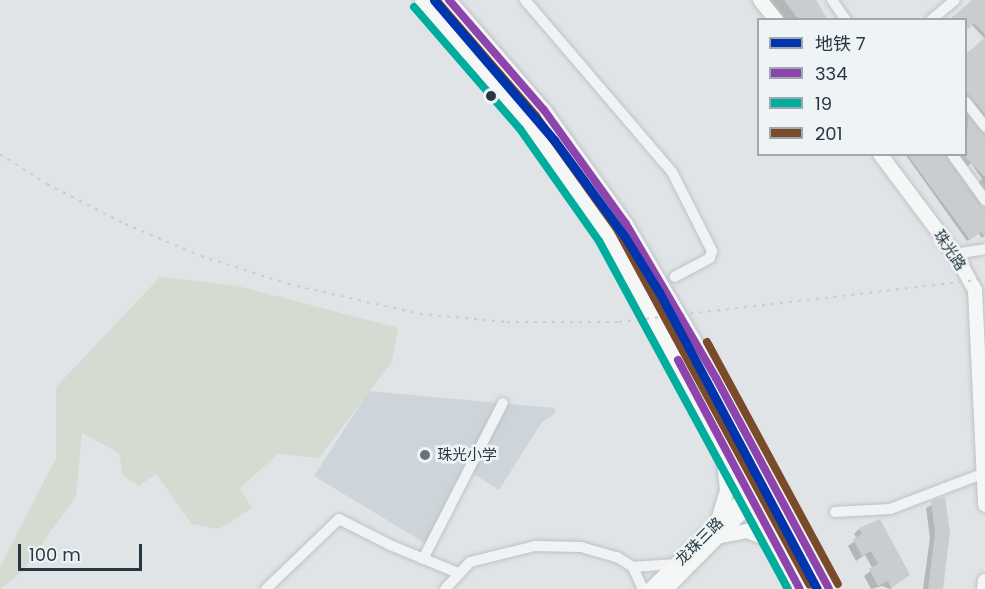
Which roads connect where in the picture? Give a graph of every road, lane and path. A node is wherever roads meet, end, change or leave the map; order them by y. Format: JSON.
{"nodes":[{"id":1,"x":422,"y":0,"type":"edge"},
{"id":2,"x":525,"y":0,"type":"edge"},
{"id":3,"x":760,"y":0,"type":"edge"},
{"id":4,"x":832,"y":0,"type":"edge"},
{"id":5,"x":955,"y":0,"type":"edge"},
{"id":6,"x":451,"y":2,"type":"edge"},
{"id":7,"x":774,"y":18,"type":"edge"},
{"id":8,"x":845,"y":18,"type":"edge"},
{"id":9,"x":932,"y":18,"type":"edge"},
{"id":10,"x":967,"y":103,"type":"edge"},
{"id":11,"x":985,"y":126,"type":"edge"},
{"id":12,"x":881,"y":156,"type":"edge"},
{"id":13,"x":953,"y":156,"type":"edge"},
{"id":14,"x":985,"y":200,"type":"edge"},
{"id":15,"x":985,"y":249,"type":"edge"},
{"id":16,"x":954,"y":254,"type":"junction"},
{"id":17,"x":675,"y":277,"type":"dead end"},
{"id":18,"x":980,"y":290,"type":"edge"},
{"id":19,"x":503,"y":403,"type":"dead end"},
{"id":20,"x":720,"y":438,"type":"junction"},
{"id":21,"x":982,"y":474,"type":"junction"},
{"id":22,"x":770,"y":478,"type":"junction"},
{"id":23,"x":751,"y":498,"type":"junction"},
{"id":24,"x":985,"y":505,"type":"edge"},
{"id":25,"x":835,"y":512,"type":"dead end"},
{"id":26,"x":712,"y":536,"type":"junction"},
{"id":27,"x":777,"y":545,"type":"junction"},
{"id":28,"x":423,"y":559,"type":"junction"},
{"id":29,"x":676,"y":564,"type":"junction"},
{"id":30,"x":633,"y":567,"type":"junction"},
{"id":31,"x":458,"y":573,"type":"junction"},
{"id":32,"x":985,"y":581,"type":"edge"},
{"id":33,"x":266,"y":589,"type":"edge"},
{"id":34,"x":445,"y":589,"type":"edge"},
{"id":35,"x":643,"y":589,"type":"edge"},
{"id":36,"x":651,"y":589,"type":"edge"},
{"id":37,"x":666,"y":589,"type":"edge"},
{"id":38,"x":800,"y":589,"type":"edge"},
{"id":39,"x":829,"y":589,"type":"edge"},
{"id":40,"x":984,"y":589,"type":"edge"}],
"edges":[{"from":1,"to":20,"type":"main road"},
{"from":2,"to":17,"type":"street"},
{"from":3,"to":7,"type":"main road"},
{"from":4,"to":8,"type":"street"},
{"from":5,"to":9,"type":"street"},
{"from":6,"to":22,"type":"main road"},
{"from":10,"to":11,"type":"street"},
{"from":12,"to":16,"type":"main road","name":"珠光路"},
{"from":13,"to":14,"type":"street"},
{"from":15,"to":16,"type":"street"},
{"from":16,"to":18,"type":"main road","name":"珠光路"},
{"from":18,"to":21,"type":"main road","name":"珠光路"},
{"from":19,"to":28,"type":"street"},
{"from":20,"to":23,"type":"main road"},
{"from":20,"to":26,"type":"main road"},
{"from":21,"to":24,"type":"main road","name":"珠光路"},
{"from":21,"to":25,"type":"street"},
{"from":22,"to":23,"type":"main road","name":"龙珠三路"},
{"from":22,"to":39,"type":"main road"},
{"from":23,"to":26,"type":"main road","name":"龙珠三路"},
{"from":23,"to":27,"type":"main road"},
{"from":26,"to":27,"type":"main road"},
{"from":26,"to":29,"type":"main road","name":"龙珠三路"},
{"from":26,"to":37,"type":"main road","name":"龙珠三路"},
{"from":27,"to":38,"type":"main road"},
{"from":28,"to":31,"type":"street"},
{"from":28,"to":33,"type":"street"},
{"from":29,"to":30,"type":"street"},
{"from":29,"to":36,"type":"main road","name":"龙珠三路"},
{"from":30,"to":31,"type":"street"},
{"from":30,"to":35,"type":"street"},
{"from":31,"to":34,"type":"street"},
{"from":32,"to":40,"type":"main road"}]}
